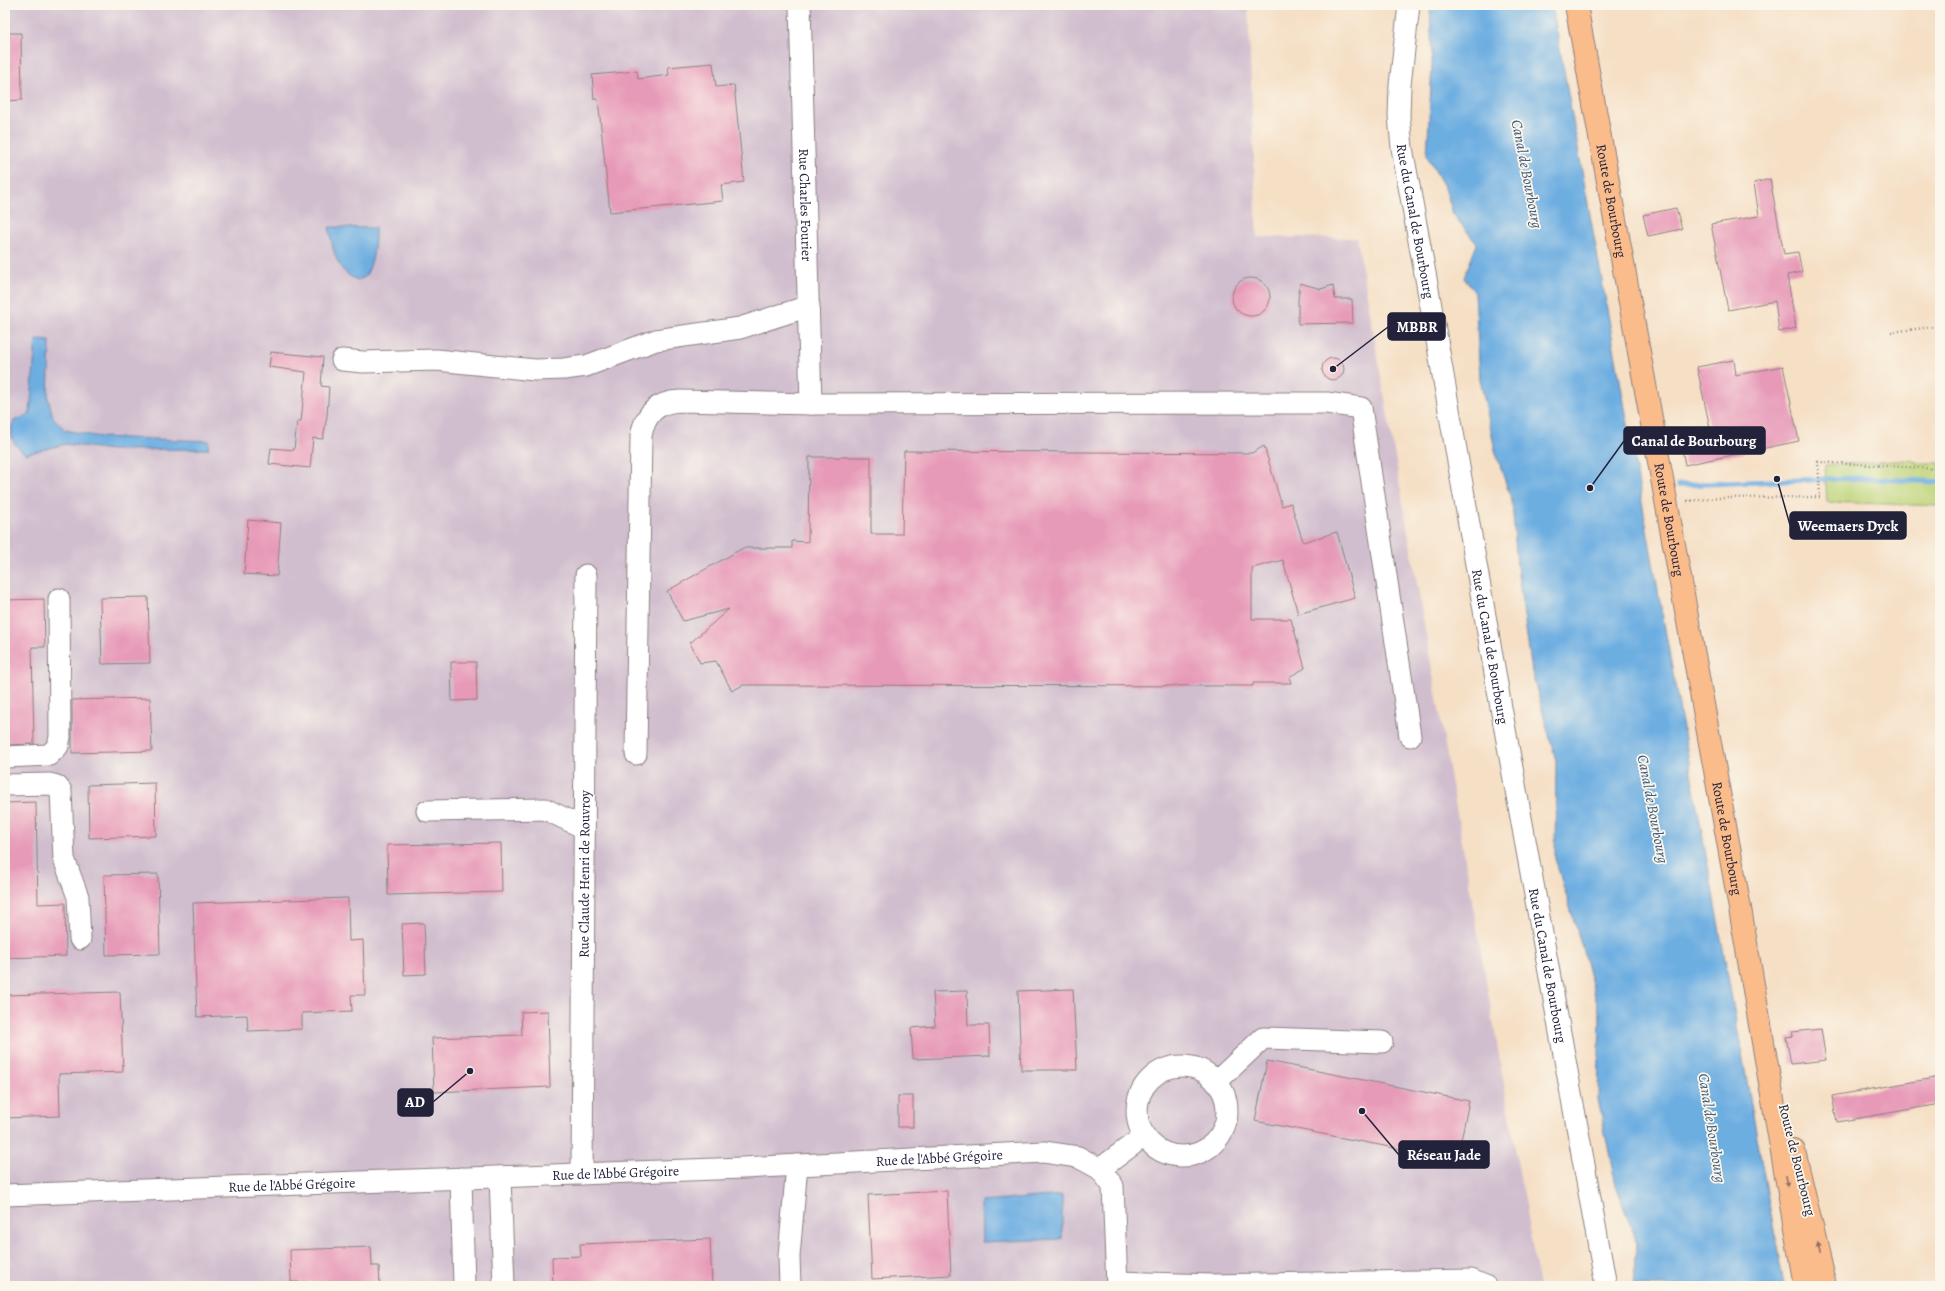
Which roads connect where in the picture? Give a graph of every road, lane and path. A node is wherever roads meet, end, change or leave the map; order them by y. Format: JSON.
{"nodes":[{"id":1,"x":800,"y":5,"type":"edge"},
{"id":2,"x":1409,"y":5,"type":"edge"},
{"id":3,"x":1576,"y":5,"type":"edge"},
{"id":4,"x":809,"y":306,"type":"junction"},
{"id":5,"x":1940,"y":326,"type":"edge"},
{"id":6,"x":1891,"y":332,"type":"dead end"},
{"id":7,"x":342,"y":360,"type":"dead end"},
{"id":8,"x":811,"y":404,"type":"junction"},
{"id":9,"x":1940,"y":469,"type":"edge"},
{"id":10,"x":1667,"y":504,"type":"junction"},
{"id":11,"x":586,"y":575,"type":"dead end"},
{"id":12,"x":59,"y":599,"type":"dead end"},
{"id":13,"x":1410,"y":736,"type":"dead end"},
{"id":14,"x":636,"y":754,"type":"dead end"},
{"id":15,"x":5,"y":757,"type":"edge"},
{"id":16,"x":5,"y":784,"type":"edge"},
{"id":17,"x":427,"y":811,"type":"dead end"},
{"id":18,"x":584,"y":828,"type":"junction"},
{"id":19,"x":80,"y":939,"type":"dead end"},
{"id":20,"x":1749,"y":964,"type":"junction"},
{"id":21,"x":1382,"y":1042,"type":"dead end"},
{"id":22,"x":1216,"y":1082,"type":"junction"},
{"id":23,"x":1144,"y":1136,"type":"junction"},
{"id":24,"x":797,"y":1165,"type":"junction"},
{"id":25,"x":1100,"y":1169,"type":"junction"},
{"id":26,"x":582,"y":1174,"type":"junction"},
{"id":27,"x":500,"y":1177,"type":"junction"},
{"id":28,"x":461,"y":1178,"type":"junction"},
{"id":29,"x":5,"y":1195,"type":"edge"},
{"id":30,"x":1117,"y":1284,"type":"edge"},
{"id":31,"x":464,"y":1286,"type":"edge"},
{"id":32,"x":504,"y":1286,"type":"edge"},
{"id":33,"x":790,"y":1286,"type":"edge"},
{"id":34,"x":1485,"y":1286,"type":"edge"},
{"id":35,"x":1606,"y":1286,"type":"edge"},
{"id":36,"x":1805,"y":1286,"type":"edge"},
{"id":37,"x":1826,"y":1286,"type":"edge"}],
"edges":[{"from":1,"to":4,"type":"street","name":"Rue Charles Fourier"},
{"from":2,"to":35,"type":"street","name":"Rue du Canal de Bourbourg"},
{"from":3,"to":10,"type":"main road","name":"Route de Bourbourg"},
{"from":4,"to":7,"type":"street"},
{"from":4,"to":8,"type":"street","name":"Rue Charles Fourier"},
{"from":5,"to":6,"type":"path"},
{"from":8,"to":13,"type":"street"},
{"from":8,"to":14,"type":"street"},
{"from":9,"to":10,"type":"path"},
{"from":10,"to":20,"type":"main road","name":"Route de Bourbourg"},
{"from":11,"to":18,"type":"street","name":"Rue Claude Henri de Rouvroy"},
{"from":12,"to":15,"type":"street"},
{"from":16,"to":19,"type":"street"},
{"from":17,"to":18,"type":"street"},
{"from":18,"to":26,"type":"street","name":"Rue Claude Henri de Rouvroy"},
{"from":20,"to":36,"type":"main road","name":"Route de Bourbourg","one_way":true},
{"from":37,"to":20,"type":"main road","name":"Route de Bourbourg","one_way":true},
{"from":21,"to":22,"type":"street"},
{"from":22,"to":23,"type":"street"},
{"from":22,"to":23,"type":"street"},
{"from":23,"to":25,"type":"street"},
{"from":24,"to":25,"type":"street","name":"Rue de l'Abbé Grégoire"},
{"from":24,"to":26,"type":"street","name":"Rue de l'Abbé Grégoire"},
{"from":24,"to":33,"type":"street"},
{"from":25,"to":30,"type":"street","name":"Rue de l'Abbé Grégoire"},
{"from":26,"to":27,"type":"street","name":"Rue de l'Abbé Grégoire"},
{"from":27,"to":28,"type":"street","name":"Rue de l'Abbé Grégoire"},
{"from":27,"to":32,"type":"street"},
{"from":28,"to":29,"type":"street","name":"Rue de l'Abbé Grégoire"},
{"from":28,"to":31,"type":"street"},
{"from":30,"to":34,"type":"street"}]}
